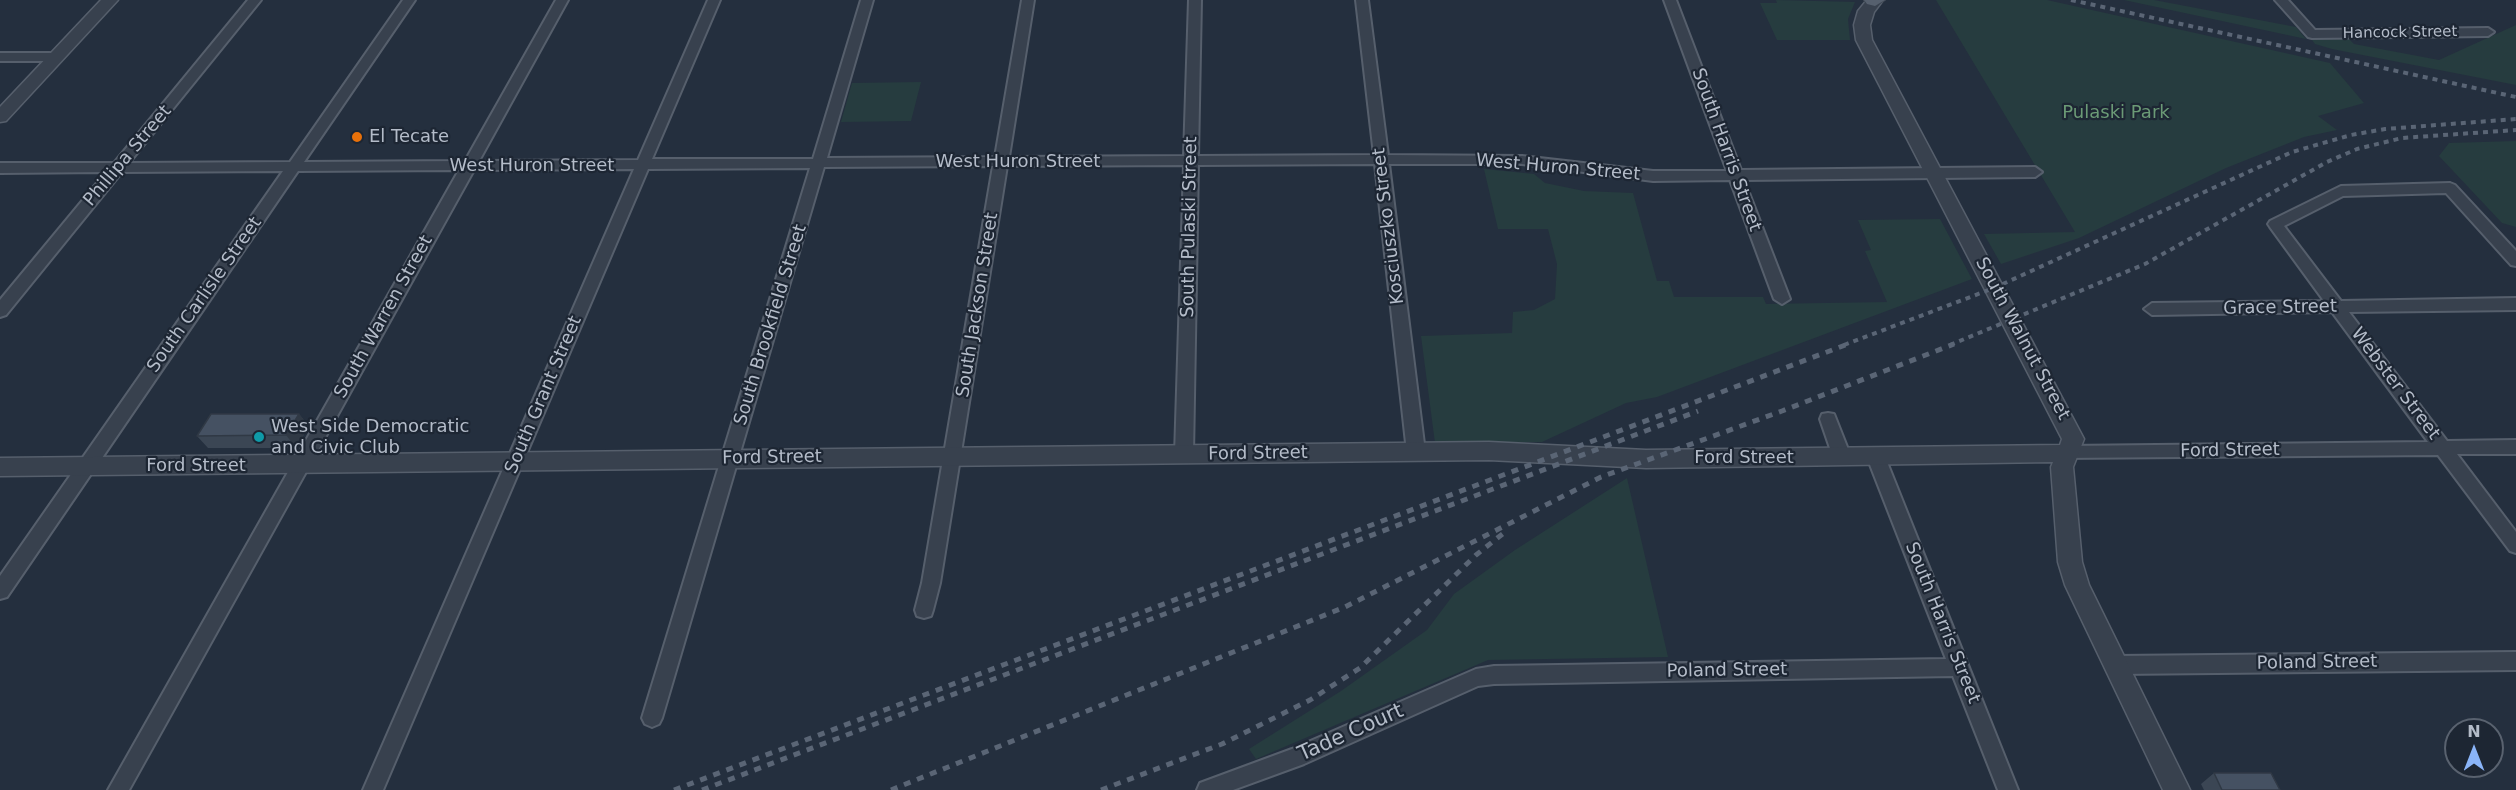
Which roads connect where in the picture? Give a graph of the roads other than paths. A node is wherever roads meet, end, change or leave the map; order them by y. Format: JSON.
{"nodes":[{"id":1,"x":110,"y":0,"type":"edge"},
{"id":2,"x":255,"y":0,"type":"edge"},
{"id":3,"x":409,"y":0,"type":"edge"},
{"id":4,"x":562,"y":0,"type":"edge"},
{"id":5,"x":714,"y":0,"type":"edge"},
{"id":6,"x":867,"y":0,"type":"edge"},
{"id":7,"x":1028,"y":0,"type":"edge"},
{"id":8,"x":1195,"y":0,"type":"edge"},
{"id":9,"x":1362,"y":0,"type":"edge"},
{"id":10,"x":1670,"y":0,"type":"edge"},
{"id":11,"x":1875,"y":0,"type":"edge"},
{"id":12,"x":2282,"y":0,"type":"edge"},
{"id":13,"x":2488,"y":32,"type":"dead end"},
{"id":14,"x":0,"y":57,"type":"edge"},
{"id":15,"x":57,"y":57,"type":"junction"},
{"id":16,"x":0,"y":117,"type":"edge"},
{"id":17,"x":1381,"y":159,"type":"junction"},
{"id":18,"x":1191,"y":161,"type":"junction"},
{"id":19,"x":1001,"y":162,"type":"junction"},
{"id":20,"x":819,"y":164,"type":"junction"},
{"id":21,"x":643,"y":165,"type":"junction"},
{"id":22,"x":469,"y":166,"type":"junction"},
{"id":23,"x":293,"y":167,"type":"junction"},
{"id":24,"x":0,"y":168,"type":"edge"},
{"id":25,"x":118,"y":168,"type":"junction"},
{"id":26,"x":2035,"y":172,"type":"dead end"},
{"id":27,"x":1934,"y":174,"type":"junction"},
{"id":28,"x":1736,"y":176,"type":"junction"},
{"id":29,"x":2516,"y":261,"type":"edge"},
{"id":30,"x":1782,"y":299,"type":"dead end"},
{"id":31,"x":2516,"y":304,"type":"edge"},
{"id":32,"x":2337,"y":307,"type":"junction"},
{"id":33,"x":2152,"y":309,"type":"dead end"},
{"id":34,"x":0,"y":311,"type":"edge"},
{"id":35,"x":1828,"y":419,"type":"dead end"},
{"id":36,"x":2516,"y":447,"type":"edge"},
{"id":37,"x":2443,"y":448,"type":"junction"},
{"id":38,"x":1416,"y":452,"type":"junction"},
{"id":39,"x":2066,"y":453,"type":"junction"},
{"id":40,"x":1184,"y":455,"type":"junction"},
{"id":41,"x":953,"y":456,"type":"junction"},
{"id":42,"x":1842,"y":457,"type":"junction"},
{"id":43,"x":1876,"y":457,"type":"junction"},
{"id":44,"x":730,"y":459,"type":"junction"},
{"id":45,"x":515,"y":461,"type":"junction"},
{"id":46,"x":301,"y":465,"type":"junction"},
{"id":47,"x":86,"y":466,"type":"junction"},
{"id":48,"x":0,"y":467,"type":"edge"},
{"id":49,"x":2516,"y":546,"type":"edge"},
{"id":50,"x":0,"y":591,"type":"edge"},
{"id":51,"x":924,"y":610,"type":"dead end"},
{"id":52,"x":2516,"y":661,"type":"edge"},
{"id":53,"x":2117,"y":665,"type":"junction"},
{"id":54,"x":1960,"y":667,"type":"junction"},
{"id":55,"x":1494,"y":675,"type":"joint"},
{"id":56,"x":652,"y":718,"type":"dead end"},
{"id":57,"x":118,"y":790,"type":"edge"},
{"id":58,"x":373,"y":790,"type":"edge"},
{"id":59,"x":1208,"y":790,"type":"edge"},
{"id":60,"x":2008,"y":790,"type":"edge"},
{"id":61,"x":2177,"y":790,"type":"edge"}],
"edges":[{"from":1,"to":15,"type":"street"},
{"from":2,"to":25,"type":"street","name":"Phillipa Street"},
{"from":3,"to":23,"type":"street","name":"South Carlisle Street"},
{"from":4,"to":22,"type":"street","name":"South Warren Street"},
{"from":5,"to":21,"type":"street","name":"South Grant Street"},
{"from":6,"to":20,"type":"street","name":"South Brookfield Street"},
{"from":7,"to":19,"type":"street","name":"South Jackson Street"},
{"from":8,"to":18,"type":"street","name":"South Pulaski Street"},
{"from":9,"to":17,"type":"street","name":"Kosciuszko Street"},
{"from":10,"to":28,"type":"street","name":"South Harris Street"},
{"from":11,"to":27,"type":"street","name":"South Walnut Street"},
{"from":12,"to":13,"type":"street","name":"Hancock Street"},
{"from":14,"to":15,"type":"street"},
{"from":15,"to":16,"type":"street"},
{"from":17,"to":18,"type":"street","name":"West Huron Street"},
{"from":17,"to":28,"type":"street","name":"West Huron Street"},
{"from":17,"to":38,"type":"street","name":"Kosciuszko Street"},
{"from":18,"to":19,"type":"street","name":"West Huron Street"},
{"from":18,"to":40,"type":"street","name":"South Pulaski Street"},
{"from":19,"to":20,"type":"street","name":"West Huron Street"},
{"from":19,"to":41,"type":"street","name":"South Jackson Street"},
{"from":20,"to":21,"type":"street","name":"West Huron Street"},
{"from":20,"to":44,"type":"street","name":"South Brookfield Street"},
{"from":21,"to":22,"type":"street","name":"West Huron Street"},
{"from":21,"to":45,"type":"street","name":"South Grant Street"},
{"from":22,"to":23,"type":"street","name":"West Huron Street"},
{"from":22,"to":46,"type":"street","name":"South Warren Street"},
{"from":23,"to":25,"type":"street","name":"West Huron Street"},
{"from":23,"to":47,"type":"street","name":"South Carlisle Street"},
{"from":24,"to":25,"type":"street","name":"West Huron Street"},
{"from":25,"to":34,"type":"street","name":"Phillipa Street"},
{"from":26,"to":27,"type":"street","name":"West Huron Street"},
{"from":27,"to":28,"type":"street","name":"West Huron Street"},
{"from":27,"to":39,"type":"street","name":"South Walnut Street"},
{"from":28,"to":30,"type":"street","name":"South Harris Street"},
{"from":29,"to":32,"type":"street","name":"Webster Street"},
{"from":31,"to":32,"type":"street","name":"Grace Street"},
{"from":32,"to":33,"type":"street","name":"Grace Street"},
{"from":32,"to":37,"type":"street","name":"Webster Street"},
{"from":35,"to":42,"type":"street"},
{"from":36,"to":37,"type":"street","name":"Ford Street"},
{"from":37,"to":39,"type":"street","name":"Ford Street"},
{"from":37,"to":49,"type":"street","name":"Webster Street"},
{"from":38,"to":40,"type":"street","name":"Ford Street"},
{"from":38,"to":42,"type":"street","name":"Ford Street"},
{"from":39,"to":43,"type":"street","name":"Ford Street"},
{"from":39,"to":53,"type":"street","name":"South Walnut Street"},
{"from":40,"to":41,"type":"street","name":"Ford Street"},
{"from":41,"to":44,"type":"street","name":"Ford Street"},
{"from":41,"to":51,"type":"street","name":"South Jackson Street"},
{"from":42,"to":43,"type":"street","name":"Ford Street"},
{"from":43,"to":54,"type":"street","name":"South Harris Street"},
{"from":44,"to":45,"type":"street","name":"Ford Street"},
{"from":44,"to":56,"type":"street","name":"South Brookfield Street"},
{"from":45,"to":46,"type":"street","name":"Ford Street"},
{"from":45,"to":58,"type":"street","name":"South Grant Street"},
{"from":46,"to":47,"type":"street","name":"Ford Street"},
{"from":46,"to":57,"type":"street","name":"South Warren Street"},
{"from":47,"to":48,"type":"street","name":"Ford Street"},
{"from":47,"to":50,"type":"street","name":"South Carlisle Street"},
{"from":52,"to":53,"type":"street","name":"Poland Street"},
{"from":53,"to":61,"type":"street","name":"South Walnut Street"},
{"from":54,"to":55,"type":"street","name":"Poland Street"},
{"from":54,"to":60,"type":"street","name":"South Harris Street"},
{"from":55,"to":59,"type":"street","name":"Tade Court"}]}
